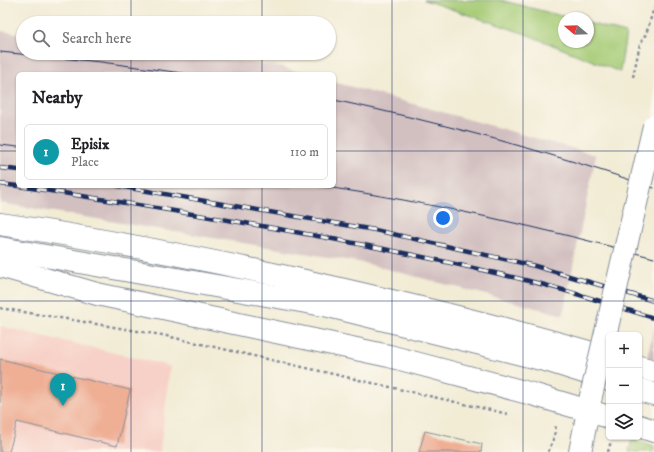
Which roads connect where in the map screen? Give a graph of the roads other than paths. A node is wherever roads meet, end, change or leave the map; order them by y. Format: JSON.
{"nodes":[{"id":1,"x":654,"y":126,"type":"edge"},
{"id":2,"x":0,"y":224,"type":"edge"},
{"id":3,"x":0,"y":248,"type":"edge"},
{"id":4,"x":0,"y":266,"type":"edge"},
{"id":5,"x":606,"y":357,"type":"edge"},
{"id":6,"x":642,"y":368,"type":"edge"},
{"id":7,"x":654,"y":371,"type":"edge"},
{"id":8,"x":606,"y":379,"type":"edge"},
{"id":9,"x":642,"y":391,"type":"edge"},
{"id":10,"x":654,"y":394,"type":"edge"},
{"id":11,"x":590,"y":404,"type":"junction"},
{"id":12,"x":606,"y":415,"type":"edge"},
{"id":13,"x":642,"y":427,"type":"edge"},
{"id":14,"x":654,"y":430,"type":"edge"},
{"id":15,"x":580,"y":452,"type":"edge"}],
"edges":[{"from":1,"to":11,"type":"main road","bridge":true},
{"from":2,"to":5,"type":"main road"},
{"from":3,"to":8,"type":"main road"},
{"from":4,"to":11,"type":"main road"},
{"from":6,"to":7,"type":"main road"},
{"from":9,"to":10,"type":"main road"},
{"from":11,"to":12,"type":"main road"},
{"from":11,"to":15,"type":"main road"},
{"from":13,"to":14,"type":"main road"}]}
